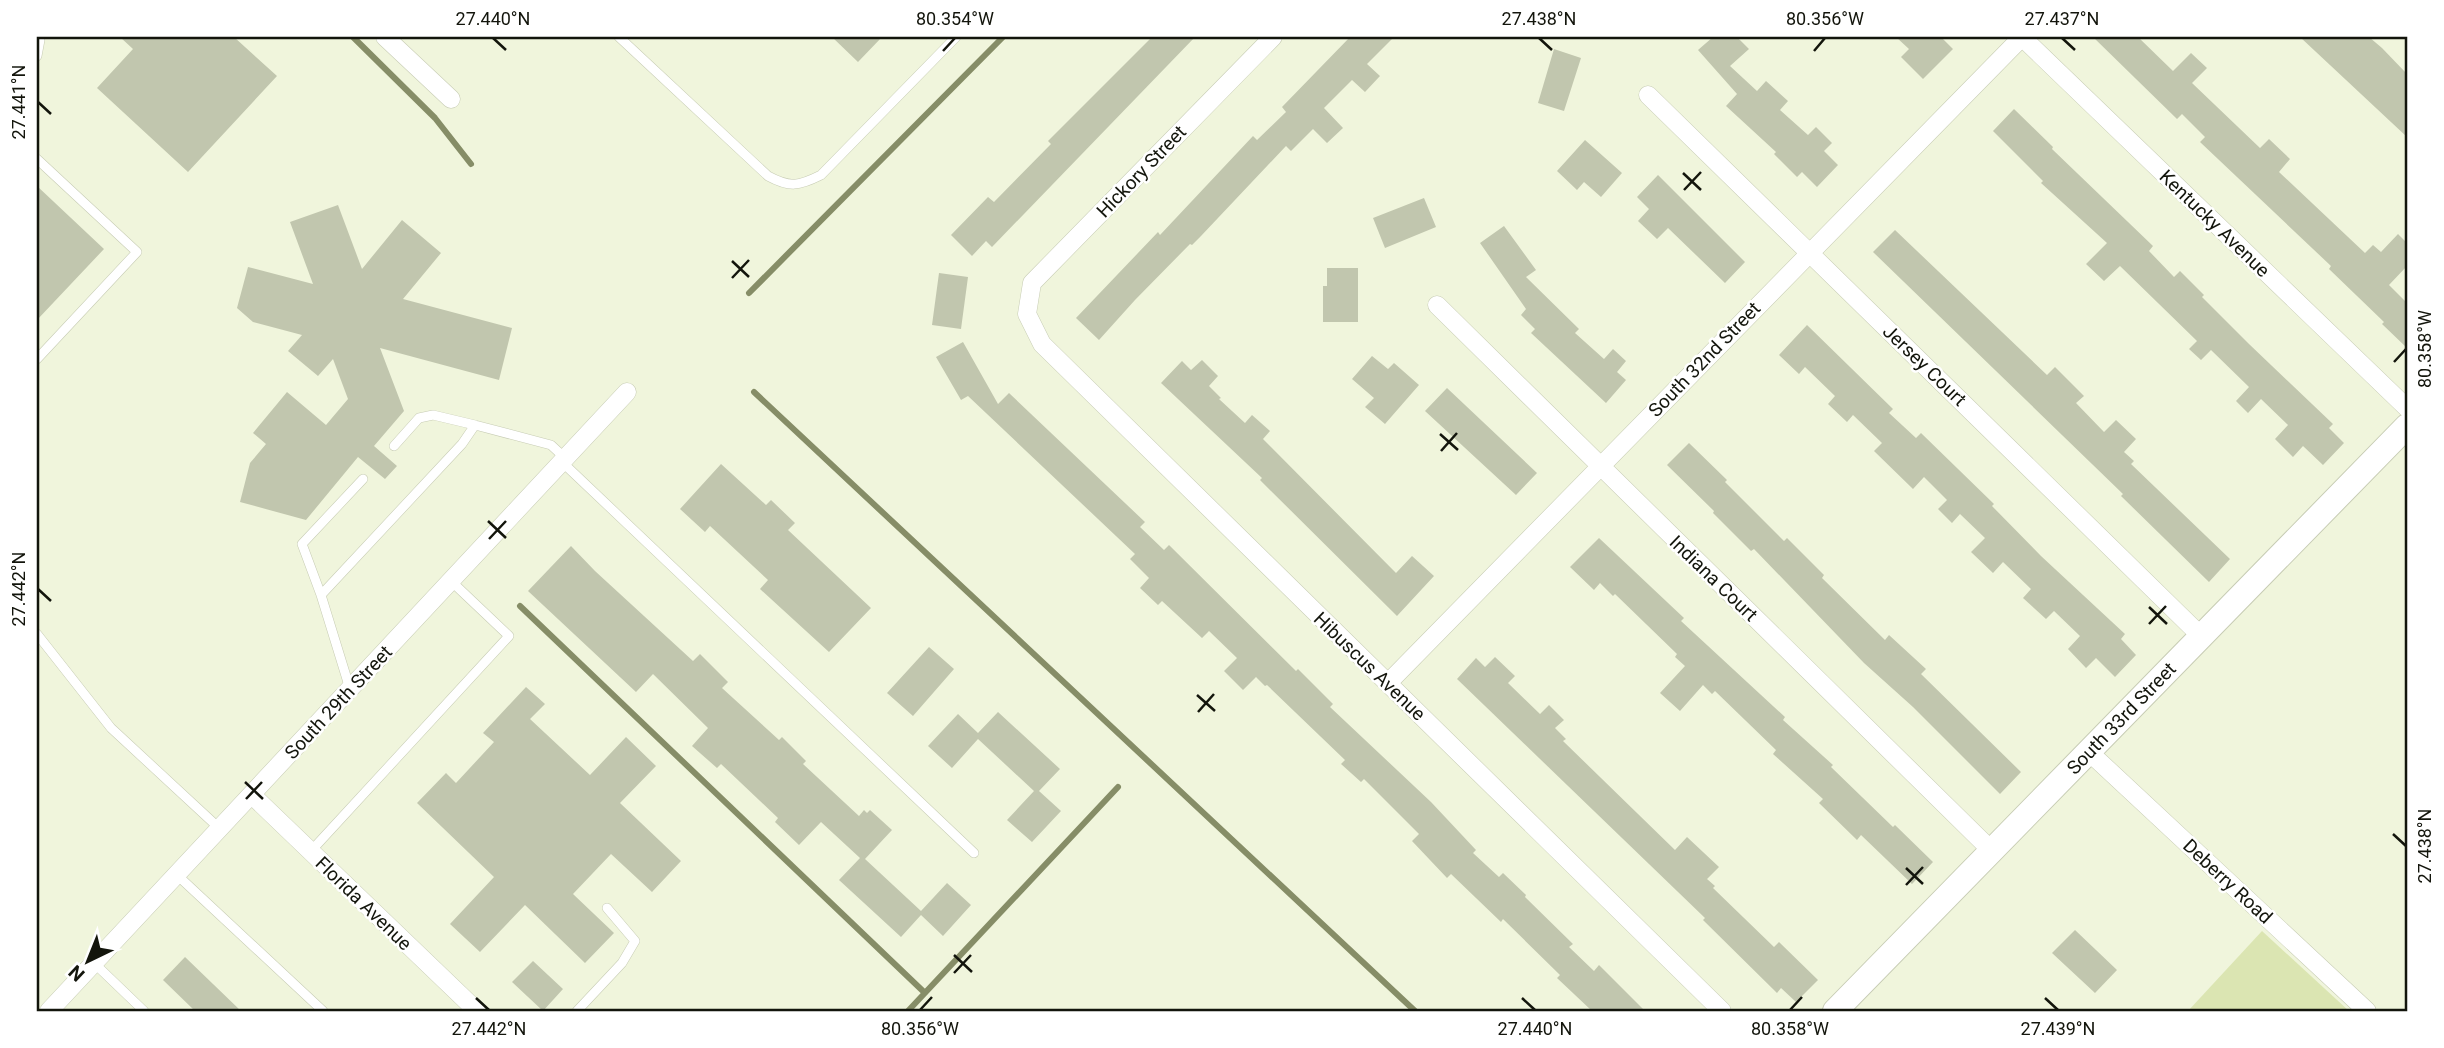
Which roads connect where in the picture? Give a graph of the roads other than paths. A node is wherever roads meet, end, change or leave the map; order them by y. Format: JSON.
{"nodes":[{"id":1,"x":38,"y":37,"type":"edge"},
{"id":2,"x":385,"y":37,"type":"edge"},
{"id":3,"x":619,"y":37,"type":"edge"},
{"id":4,"x":956,"y":37,"type":"edge"},
{"id":5,"x":1273,"y":37,"type":"edge"},
{"id":6,"x":2022,"y":37,"type":"edge"},
{"id":7,"x":37,"y":56,"type":"edge"},
{"id":8,"x":1648,"y":95,"type":"dead end"},
{"id":9,"x":451,"y":99,"type":"dead end"},
{"id":10,"x":37,"y":159,"type":"edge"},
{"id":11,"x":1809,"y":252,"type":"junction"},
{"id":12,"x":1437,"y":305,"type":"dead end"},
{"id":13,"x":1027,"y":314,"type":"joint"},
{"id":14,"x":37,"y":359,"type":"edge"},
{"id":15,"x":627,"y":392,"type":"dead end"},
{"id":16,"x":2407,"y":408,"type":"edge"},
{"id":17,"x":475,"y":425,"type":"junction"},
{"id":18,"x":2407,"y":426,"type":"edge"},
{"id":19,"x":394,"y":446,"type":"dead end"},
{"id":20,"x":564,"y":460,"type":"junction"},
{"id":21,"x":1600,"y":466,"type":"junction"},
{"id":22,"x":363,"y":479,"type":"dead end"},
{"id":23,"x":451,"y":581,"type":"junction"},
{"id":24,"x":321,"y":595,"type":"junction"},
{"id":25,"x":37,"y":634,"type":"edge"},
{"id":26,"x":2201,"y":636,"type":"junction"},
{"id":27,"x":1388,"y":683,"type":"junction"},
{"id":28,"x":350,"y":689,"type":"junction"},
{"id":29,"x":2088,"y":751,"type":"junction"},
{"id":30,"x":252,"y":794,"type":"junction"},
{"id":31,"x":219,"y":828,"type":"junction"},
{"id":32,"x":1992,"y":850,"type":"junction"},
{"id":33,"x":310,"y":851,"type":"junction"},
{"id":34,"x":974,"y":853,"type":"dead end"},
{"id":35,"x":176,"y":874,"type":"junction"},
{"id":36,"x":607,"y":908,"type":"dead end"},
{"id":37,"x":94,"y":963,"type":"junction"},
{"id":38,"x":49,"y":1011,"type":"edge"},
{"id":39,"x":144,"y":1011,"type":"edge"},
{"id":40,"x":323,"y":1011,"type":"edge"},
{"id":41,"x":477,"y":1011,"type":"edge"},
{"id":42,"x":577,"y":1011,"type":"edge"},
{"id":43,"x":1722,"y":1011,"type":"edge"},
{"id":44,"x":1835,"y":1011,"type":"edge"},
{"id":45,"x":2367,"y":1011,"type":"edge"}],
"edges":[{"from":1,"to":7,"type":"lane"},
{"from":2,"to":9,"type":"street"},
{"from":3,"to":4,"type":"lane"},
{"from":5,"to":13,"type":"street","name":"Hickory Street"},
{"from":6,"to":11,"type":"street","name":"South 32nd Street"},
{"from":6,"to":16,"type":"street","name":"Kentucky Avenue"},
{"from":8,"to":11,"type":"street","name":"Jersey Court"},
{"from":10,"to":14,"type":"lane"},
{"from":11,"to":21,"type":"street","name":"South 32nd Street"},
{"from":11,"to":26,"type":"street","name":"Jersey Court"},
{"from":12,"to":21,"type":"street","name":"Indiana Court"},
{"from":13,"to":27,"type":"street","name":"Hibuscus Avenue"},
{"from":15,"to":20,"type":"street","name":"South 29th Street"},
{"from":17,"to":19,"type":"lane"},
{"from":17,"to":20,"type":"lane"},
{"from":17,"to":24,"type":"lane"},
{"from":18,"to":26,"type":"street","name":"South 33rd Street"},
{"from":20,"to":23,"type":"street","name":"South 29th Street"},
{"from":20,"to":34,"type":"lane"},
{"from":21,"to":27,"type":"street","name":"South 32nd Street"},
{"from":21,"to":32,"type":"street","name":"Indiana Court"},
{"from":22,"to":24,"type":"lane"},
{"from":23,"to":28,"type":"street","name":"South 29th Street"},
{"from":23,"to":33,"type":"lane"},
{"from":24,"to":28,"type":"lane"},
{"from":25,"to":31,"type":"lane"},
{"from":26,"to":29,"type":"street","name":"South 33rd Street"},
{"from":27,"to":43,"type":"street","name":"Hibuscus Avenue"},
{"from":28,"to":30,"type":"street","name":"South 29th Street"},
{"from":29,"to":32,"type":"street","name":"South 33rd Street"},
{"from":29,"to":45,"type":"street","name":"Deberry Road"},
{"from":30,"to":31,"type":"street","name":"South 29th Street"},
{"from":30,"to":33,"type":"street","name":"Florida Avenue"},
{"from":31,"to":35,"type":"street","name":"South 29th Street"},
{"from":32,"to":44,"type":"street","name":"South 33rd Street"},
{"from":33,"to":41,"type":"street","name":"Florida Avenue"},
{"from":35,"to":37,"type":"street","name":"South 29th Street"},
{"from":35,"to":40,"type":"lane"},
{"from":36,"to":42,"type":"lane"},
{"from":37,"to":38,"type":"street","name":"South 29th Street"},
{"from":37,"to":39,"type":"lane"}]}
